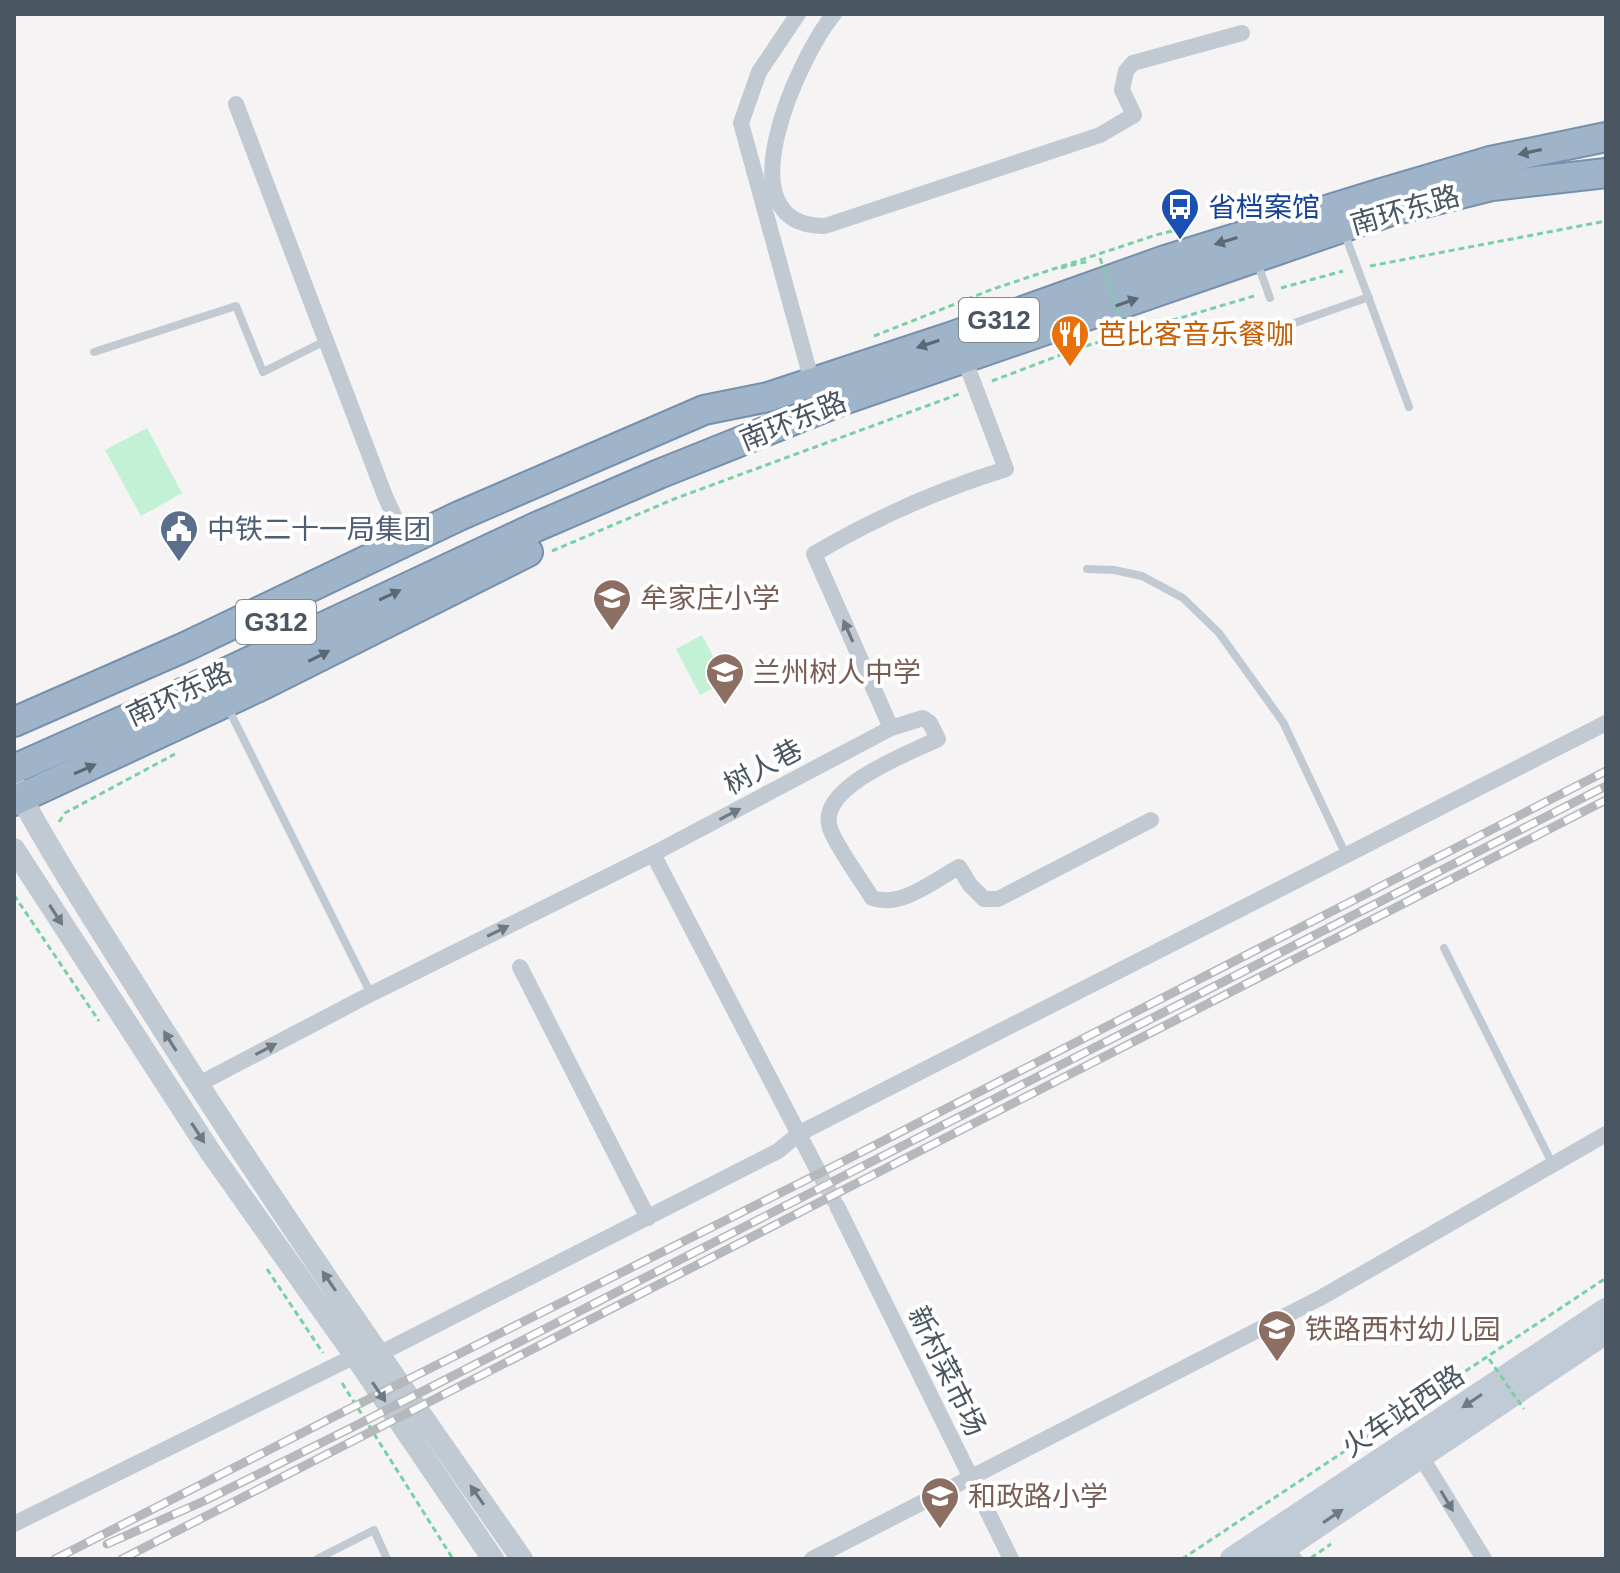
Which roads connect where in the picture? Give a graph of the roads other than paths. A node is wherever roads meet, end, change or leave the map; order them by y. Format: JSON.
{"nodes":[{"id":1,"x":798,"y":14,"type":"edge"},
{"id":2,"x":834,"y":14,"type":"edge"},
{"id":3,"x":1242,"y":33,"type":"dead end"},
{"id":4,"x":236,"y":104,"type":"dead end"},
{"id":5,"x":1606,"y":137,"type":"edge"},
{"id":6,"x":1606,"y":173,"type":"edge"},
{"id":7,"x":769,"y":195,"type":"junction"},
{"id":8,"x":1343,"y":227,"type":"junction"},
{"id":9,"x":1255,"y":258,"type":"junction"},
{"id":10,"x":1269,"y":295,"type":"road end"},
{"id":11,"x":1369,"y":297,"type":"junction"},
{"id":12,"x":1278,"y":321,"type":"dead end"},
{"id":13,"x":325,"y":341,"type":"junction"},
{"id":14,"x":94,"y":352,"type":"dead end"},
{"id":15,"x":964,"y":358,"type":"junction"},
{"id":16,"x":812,"y":382,"type":"junction"},
{"id":17,"x":768,"y":397,"type":"junction"},
{"id":18,"x":1409,"y":407,"type":"dead end"},
{"id":19,"x":764,"y":433,"type":"junction"},
{"id":20,"x":537,"y":513,"type":"junction"},
{"id":21,"x":406,"y":542,"type":"junction"},
{"id":22,"x":1087,"y":569,"type":"dead end"},
{"id":23,"x":225,"y":701,"type":"junction"},
{"id":24,"x":14,"y":722,"type":"edge"},
{"id":25,"x":1606,"y":723,"type":"edge"},
{"id":26,"x":891,"y":728,"type":"junction"},
{"id":27,"x":14,"y":741,"type":"edge"},
{"id":28,"x":14,"y":769,"type":"edge"},
{"id":29,"x":16,"y":794,"type":"edge"},
{"id":30,"x":1151,"y":820,"type":"dead end"},
{"id":31,"x":14,"y":849,"type":"edge"},
{"id":32,"x":653,"y":854,"type":"junction"},
{"id":33,"x":1346,"y":855,"type":"junction"},
{"id":34,"x":1444,"y":948,"type":"dead end"},
{"id":35,"x":520,"y":967,"type":"dead end"},
{"id":36,"x":371,"y":994,"type":"junction"},
{"id":37,"x":197,"y":1085,"type":"junction"},
{"id":38,"x":800,"y":1133,"type":"junction"},
{"id":39,"x":1606,"y":1134,"type":"edge"},
{"id":40,"x":1552,"y":1163,"type":"junction"},
{"id":41,"x":816,"y":1167,"type":"tunnel mouth"},
{"id":42,"x":837,"y":1206,"type":"tunnel mouth"},
{"id":43,"x":648,"y":1218,"type":"junction"},
{"id":44,"x":1606,"y":1310,"type":"edge"},
{"id":45,"x":1606,"y":1332,"type":"edge"},
{"id":46,"x":379,"y":1354,"type":"junction"},
{"id":47,"x":355,"y":1356,"type":"junction"},
{"id":48,"x":1416,"y":1449,"type":"junction"},
{"id":49,"x":972,"y":1478,"type":"junction"},
{"id":50,"x":14,"y":1524,"type":"edge"},
{"id":51,"x":1294,"y":1552,"type":"edge"},
{"id":52,"x":317,"y":1559,"type":"edge"},
{"id":53,"x":387,"y":1559,"type":"edge"},
{"id":54,"x":493,"y":1559,"type":"edge"},
{"id":55,"x":522,"y":1559,"type":"edge"},
{"id":56,"x":812,"y":1559,"type":"edge"},
{"id":57,"x":1011,"y":1559,"type":"edge"},
{"id":58,"x":1232,"y":1559,"type":"edge"},
{"id":59,"x":1268,"y":1559,"type":"edge"},
{"id":60,"x":1484,"y":1559,"type":"edge"}],
"edges":[{"from":1,"to":7,"type":"street"},
{"from":2,"to":7,"type":"street"},
{"from":3,"to":7,"type":"street"},
{"from":4,"to":13,"type":"street"},
{"from":5,"to":16,"type":"highway","name":"南环东路","number":"G312","one_way":true},
{"from":6,"to":8,"type":"highway","name":"南环东路","number":"G312"},
{"from":7,"to":16,"type":"street"},
{"from":8,"to":9,"type":"highway","name":"南环东路","number":"G312"},
{"from":8,"to":11,"type":"lane"},
{"from":9,"to":10,"type":"lane"},
{"from":15,"to":9,"type":"highway","name":"南环东路","number":"G312","one_way":true},
{"from":11,"to":12,"type":"lane"},
{"from":11,"to":18,"type":"lane"},
{"from":13,"to":14,"type":"lane"},
{"from":13,"to":21,"type":"street"},
{"from":15,"to":19,"type":"highway","name":"南环东路","number":"G312"},
{"from":26,"to":15,"type":"street","one_way":true},
{"from":16,"to":17,"type":"highway","name":"南环东路","number":"G312"},
{"from":17,"to":20,"type":"highway","name":"南环东路","number":"G312"},
{"from":17,"to":21,"type":"highway","name":"南环东路","number":"G312"},
{"from":19,"to":20,"type":"highway","name":"南环东路","number":"G312"},
{"from":23,"to":19,"type":"highway","one_way":true},
{"from":20,"to":27,"type":"highway","name":"南环东路","number":"G312"},
{"from":28,"to":20,"type":"highway","name":"南环东路","number":"G312","one_way":true},
{"from":21,"to":24,"type":"highway","name":"南环东路"},
{"from":22,"to":33,"type":"lane"},
{"from":29,"to":23,"type":"highway","one_way":true},
{"from":23,"to":36,"type":"lane"},
{"from":25,"to":33,"type":"street"},
{"from":26,"to":30,"type":"street","name":"树人巷"},
{"from":32,"to":26,"type":"street","name":"树人巷","one_way":true},
{"from":37,"to":29,"type":"street","one_way":true},
{"from":31,"to":47,"type":"street","one_way":true},
{"from":36,"to":32,"type":"street","name":"树人巷","one_way":true},
{"from":32,"to":38,"type":"street"},
{"from":33,"to":38,"type":"street"},
{"from":34,"to":40,"type":"lane"},
{"from":35,"to":43,"type":"street"},
{"from":37,"to":36,"type":"street","name":"树人巷","one_way":true},
{"from":46,"to":37,"type":"street","one_way":true},
{"from":38,"to":41,"type":"street"},
{"from":38,"to":43,"type":"street"},
{"from":39,"to":40,"type":"street"},
{"from":40,"to":49,"type":"street"},
{"from":42,"to":49,"type":"street","name":"新村菜市场"},
{"from":43,"to":46,"type":"street"},
{"from":44,"to":48,"type":"main road","name":"火车站西路","one_way":true},
{"from":45,"to":48,"type":"main road","name":"火车站西路"},
{"from":55,"to":46,"type":"street","one_way":true},
{"from":47,"to":50,"type":"street"},
{"from":47,"to":54,"type":"street","one_way":true},
{"from":51,"to":48,"type":"main road","name":"火车站西路","one_way":true},
{"from":48,"to":58,"type":"main road","name":"火车站西路"},
{"from":48,"to":60,"type":"street","one_way":true},
{"from":49,"to":56,"type":"street"},
{"from":49,"to":57,"type":"street","name":"新村菜市场"},
{"from":51,"to":59,"type":"main road","name":"火车站西路"},
{"from":52,"to":53,"type":"lane"}]}
